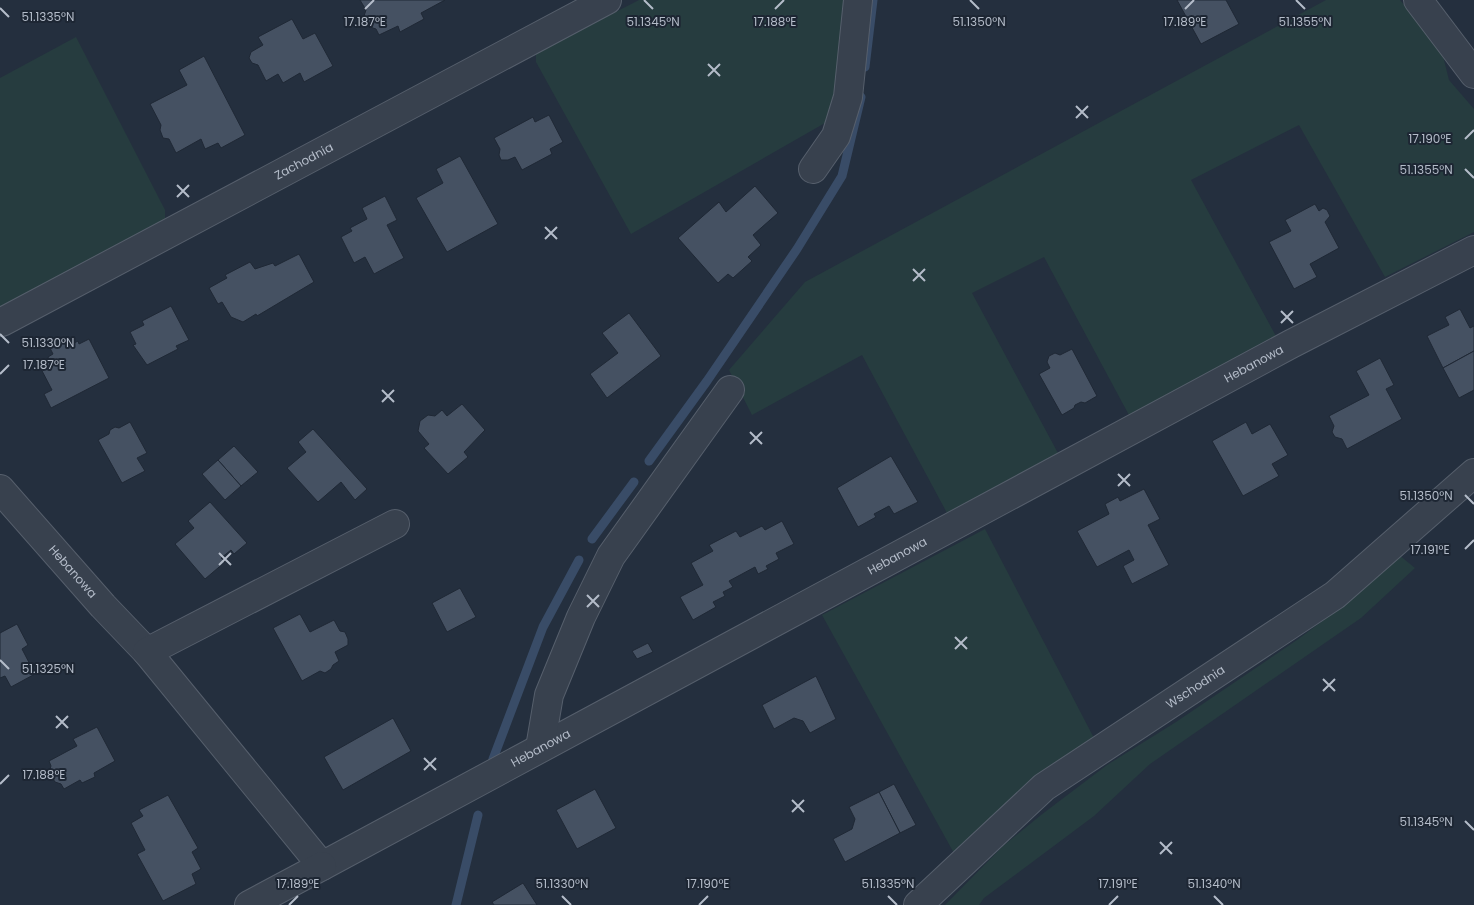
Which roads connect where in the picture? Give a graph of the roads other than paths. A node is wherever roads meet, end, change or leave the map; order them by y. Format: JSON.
{"nodes":[{"id":1,"x":606,"y":0,"type":"edge"},
{"id":2,"x":858,"y":0,"type":"edge"},
{"id":3,"x":1418,"y":0,"type":"edge"},
{"id":4,"x":1469,"y":59,"type":"edge"},
{"id":5,"x":813,"y":169,"type":"dead end"},
{"id":6,"x":1474,"y":250,"type":"edge"},
{"id":7,"x":2,"y":322,"type":"dead end"},
{"id":8,"x":730,"y":390,"type":"dead end"},
{"id":9,"x":1474,"y":473,"type":"edge"},
{"id":10,"x":0,"y":488,"type":"edge"},
{"id":11,"x":395,"y":524,"type":"dead end"},
{"id":12,"x":148,"y":652,"type":"junction"},
{"id":13,"x":540,"y":748,"type":"junction"},
{"id":14,"x":322,"y":866,"type":"junction"},
{"id":15,"x":249,"y":905,"type":"edge"},
{"id":16,"x":918,"y":905,"type":"edge"}],
"edges":[{"from":1,"to":7,"type":"street","name":"Zachodnia"},
{"from":2,"to":5,"type":"street"},
{"from":3,"to":4,"type":"street"},
{"from":6,"to":13,"type":"street","name":"Hebanowa"},
{"from":8,"to":13,"type":"street"},
{"from":9,"to":16,"type":"street","name":"Wschodnia"},
{"from":10,"to":12,"type":"street","name":"Hebanowa"},
{"from":11,"to":12,"type":"street"},
{"from":12,"to":14,"type":"street","name":"Hebanowa"},
{"from":13,"to":14,"type":"street","name":"Hebanowa"},
{"from":14,"to":15,"type":"street","name":"Hebanowa"}]}
